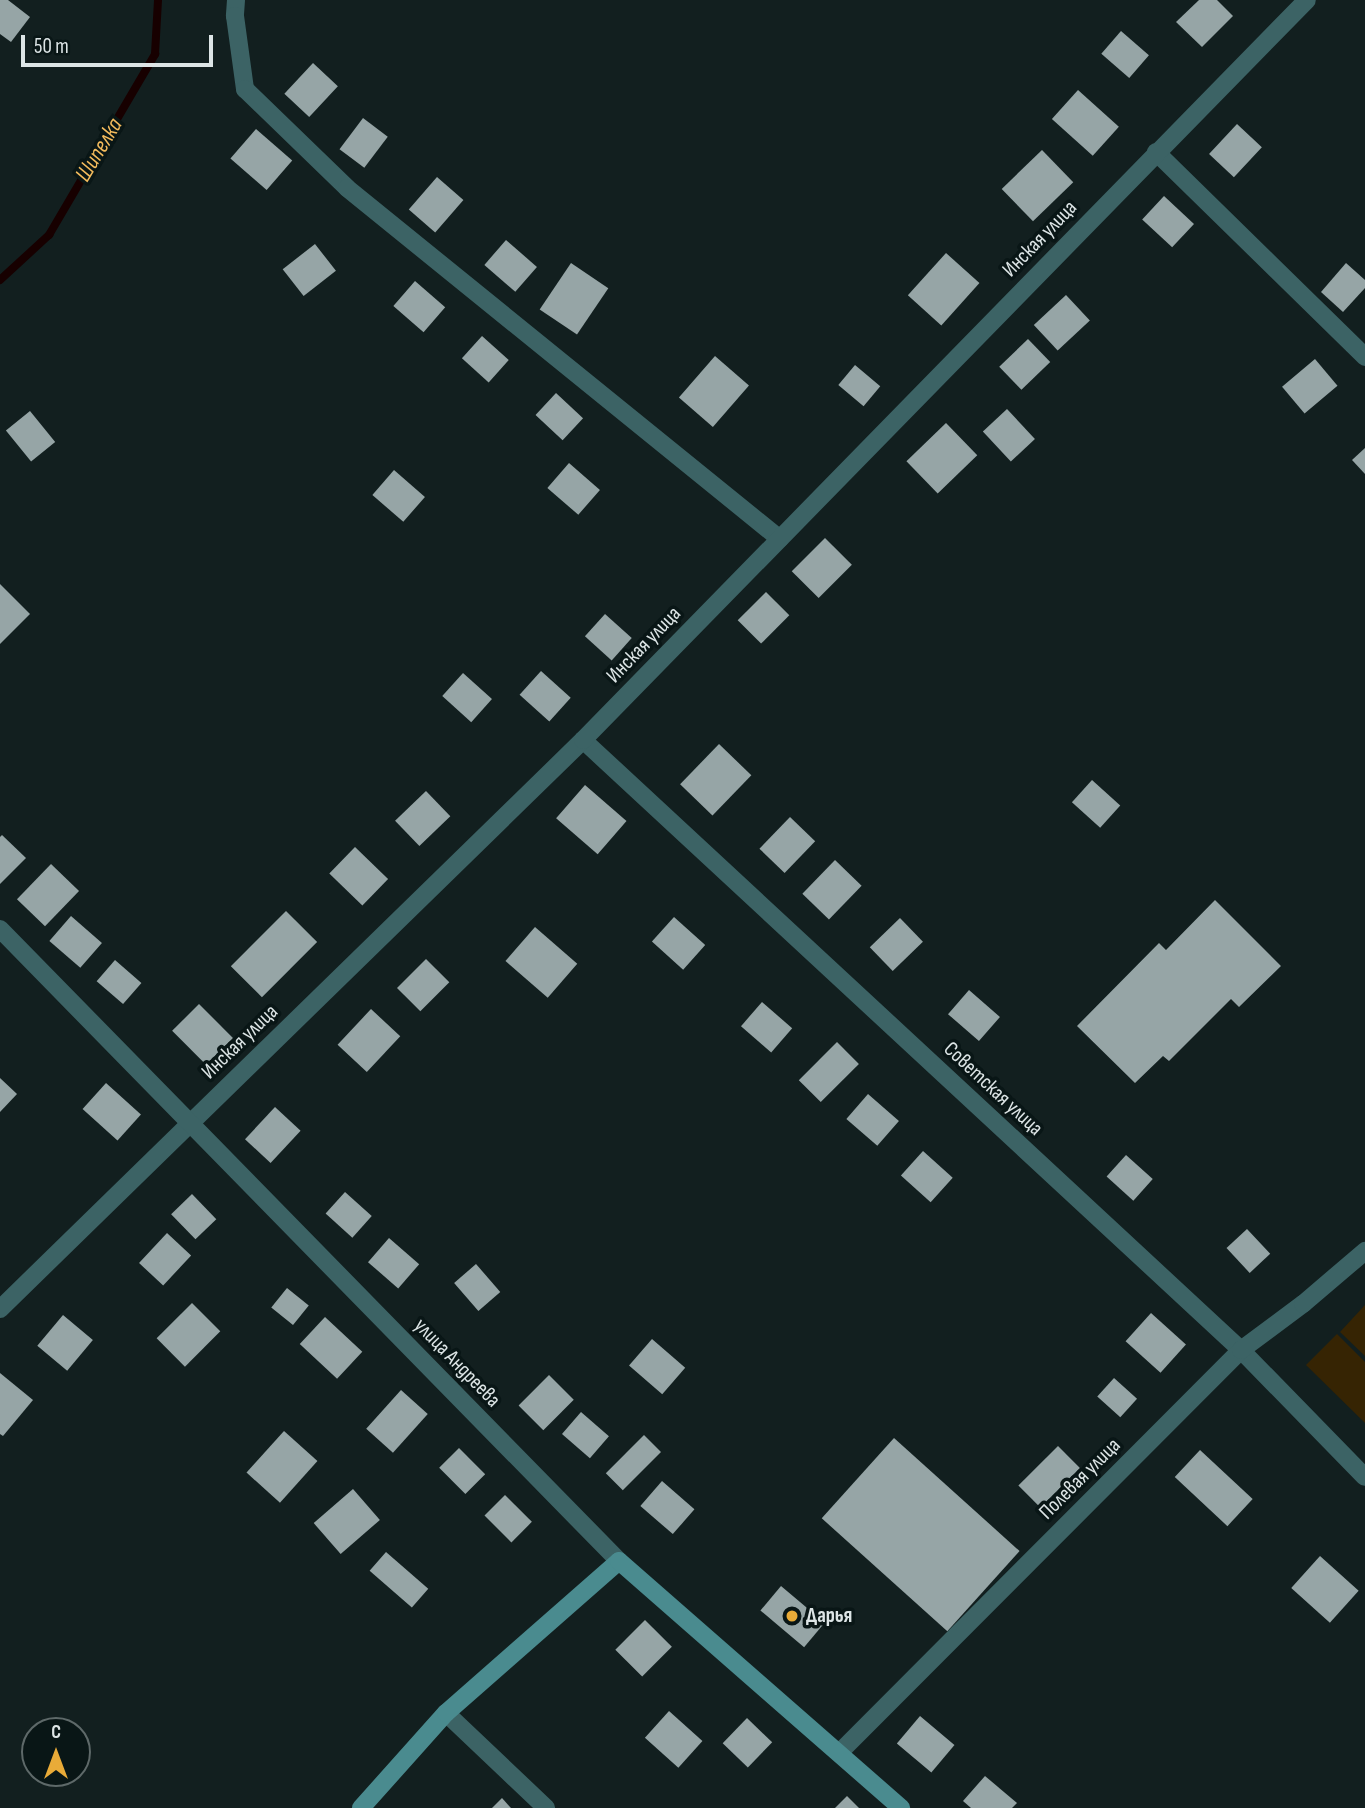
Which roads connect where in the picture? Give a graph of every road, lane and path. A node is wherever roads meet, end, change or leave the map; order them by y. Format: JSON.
{"nodes":[{"id":1,"x":236,"y":0,"type":"edge"},
{"id":2,"x":1307,"y":0,"type":"edge"},
{"id":3,"x":1156,"y":152,"type":"junction"},
{"id":4,"x":1365,"y":357,"type":"edge"},
{"id":5,"x":780,"y":539,"type":"junction"},
{"id":6,"x":583,"y":740,"type":"junction"},
{"id":7,"x":0,"y":929,"type":"edge"},
{"id":8,"x":190,"y":1123,"type":"junction"},
{"id":9,"x":1365,"y":1251,"type":"edge"},
{"id":10,"x":0,"y":1309,"type":"edge"},
{"id":11,"x":1241,"y":1350,"type":"junction"},
{"id":12,"x":1365,"y":1477,"type":"edge"},
{"id":13,"x":619,"y":1561,"type":"junction"},
{"id":14,"x":446,"y":1713,"type":"junction"},
{"id":15,"x":839,"y":1753,"type":"junction"},
{"id":16,"x":361,"y":1808,"type":"edge"},
{"id":17,"x":546,"y":1808,"type":"edge"},
{"id":18,"x":901,"y":1808,"type":"edge"}],
"edges":[{"from":1,"to":5,"type":"street"},
{"from":2,"to":3,"type":"street","name":"Инская улица"},
{"from":3,"to":4,"type":"street"},
{"from":3,"to":5,"type":"street","name":"Инская улица"},
{"from":5,"to":6,"type":"street","name":"Инская улица"},
{"from":6,"to":8,"type":"street","name":"Инская улица"},
{"from":6,"to":11,"type":"street","name":"Советская улица"},
{"from":7,"to":8,"type":"street","name":"улица Андреева"},
{"from":8,"to":10,"type":"street","name":"Инская улица"},
{"from":8,"to":13,"type":"street","name":"улица Андреева"},
{"from":9,"to":11,"type":"street","name":"Полевая улица"},
{"from":11,"to":12,"type":"street","name":"Советская улица"},
{"from":11,"to":15,"type":"street","name":"Полевая улица"},
{"from":13,"to":14,"type":"main road"},
{"from":13,"to":15,"type":"main road","name":"улица Андреева"},
{"from":14,"to":16,"type":"main road"},
{"from":14,"to":17,"type":"street"},
{"from":15,"to":18,"type":"main road","name":"улица Андреева"}]}
